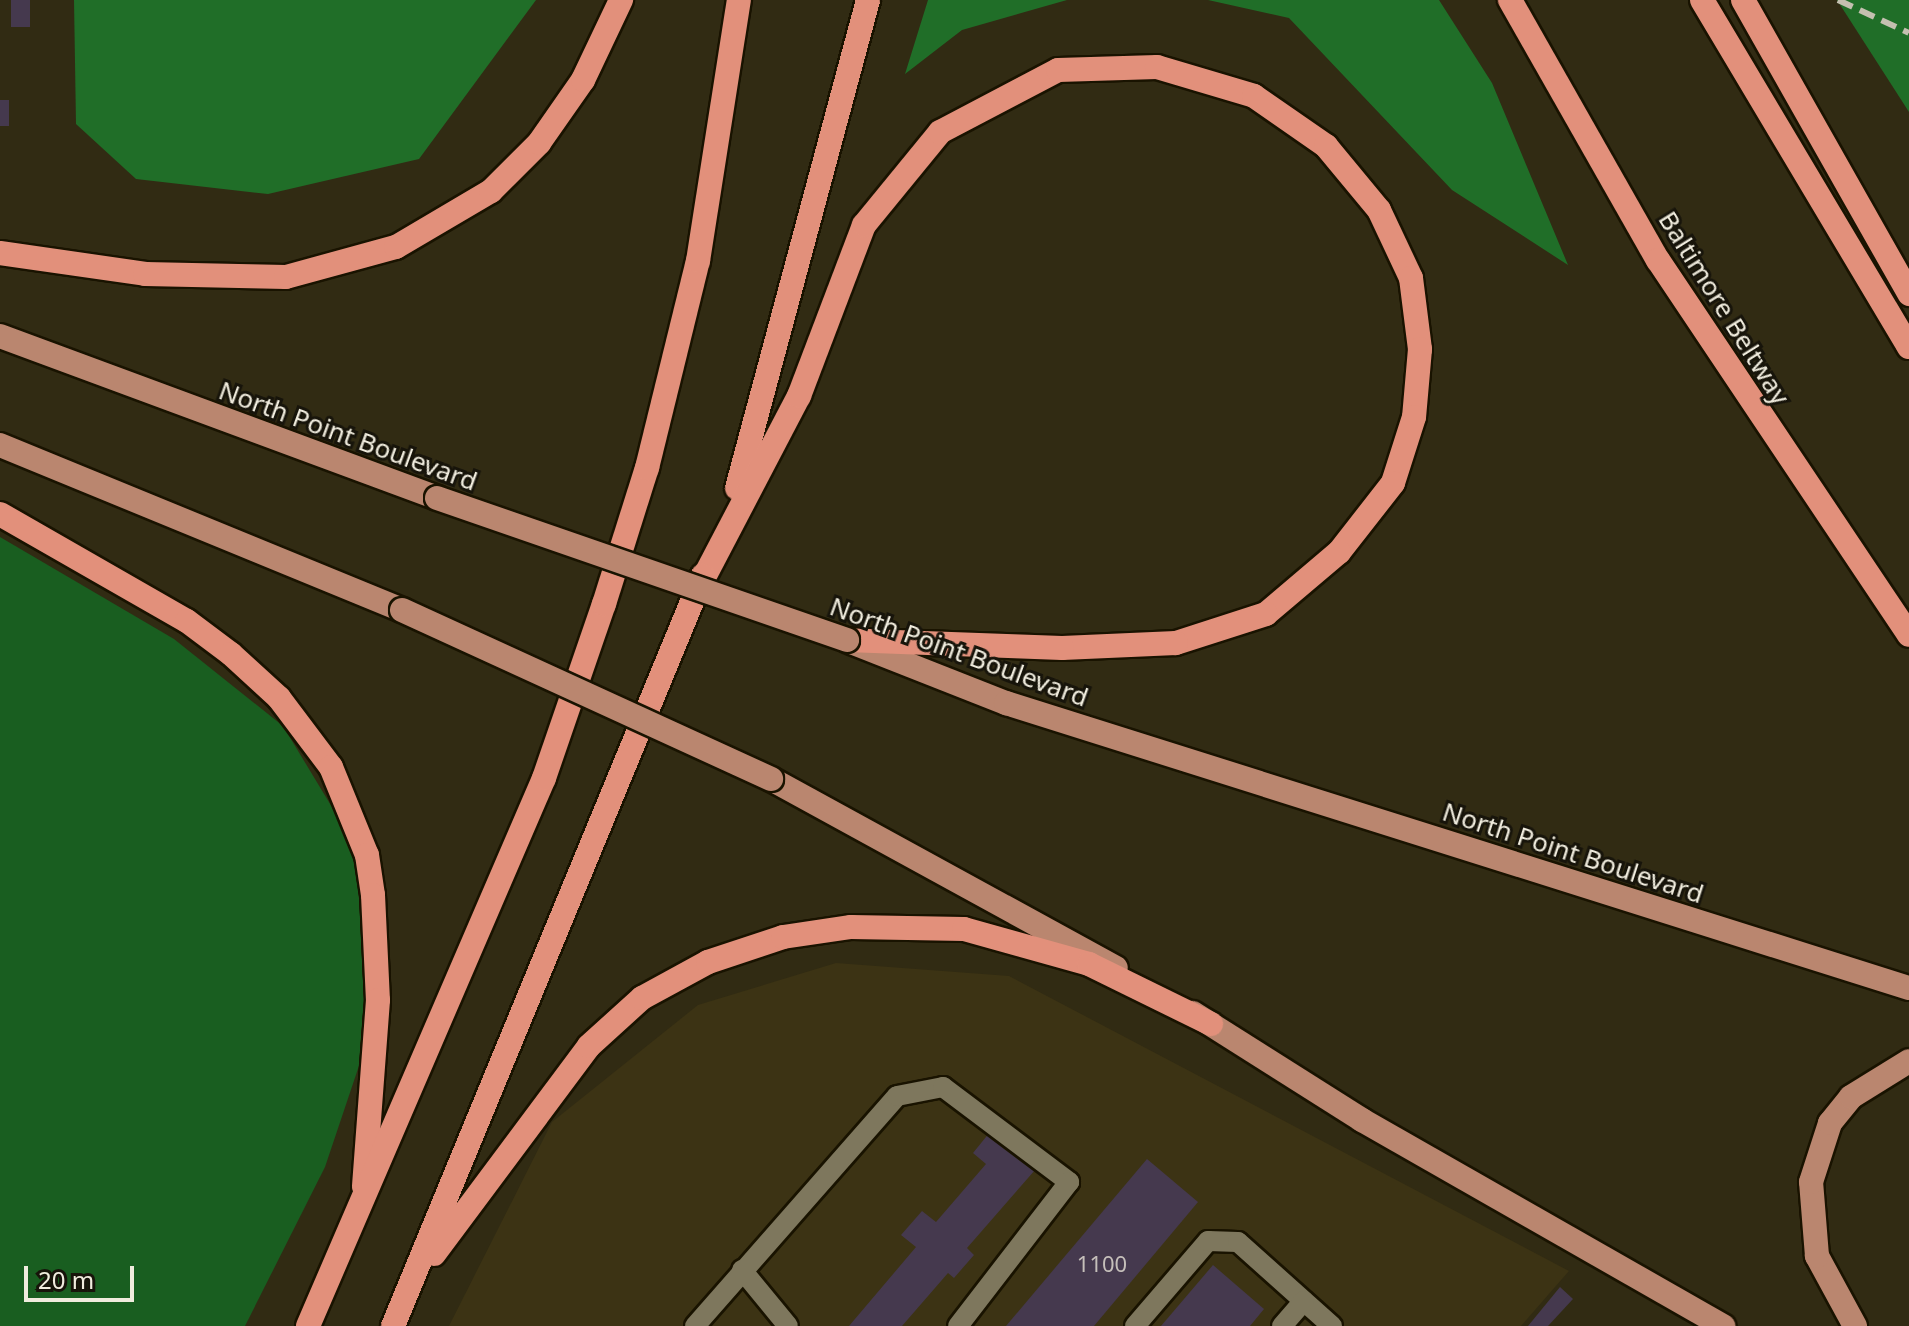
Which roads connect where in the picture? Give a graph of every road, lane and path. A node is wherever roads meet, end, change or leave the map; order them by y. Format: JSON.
{"nodes":[{"id":1,"x":621,"y":0,"type":"edge"},
{"id":2,"x":739,"y":0,"type":"edge"},
{"id":3,"x":868,"y":0,"type":"edge"},
{"id":4,"x":1510,"y":0,"type":"edge"},
{"id":5,"x":1702,"y":0,"type":"edge"},
{"id":6,"x":1743,"y":0,"type":"edge"},
{"id":7,"x":0,"y":253,"type":"edge"},
{"id":8,"x":1909,"y":294,"type":"edge"},
{"id":9,"x":0,"y":336,"type":"edge"},
{"id":10,"x":1909,"y":347,"type":"edge"},
{"id":11,"x":0,"y":445,"type":"edge"},
{"id":12,"x":0,"y":514,"type":"edge"},
{"id":13,"x":699,"y":587,"type":"junction"},
{"id":14,"x":1909,"y":635,"type":"edge"},
{"id":15,"x":847,"y":640,"type":"junction"},
{"id":16,"x":1909,"y":988,"type":"edge"},
{"id":17,"x":1211,"y":1024,"type":"junction"},
{"id":18,"x":1909,"y":1061,"type":"edge"},
{"id":19,"x":363,"y":1204,"type":"junction"},
{"id":20,"x":742,"y":1270,"type":"junction"},
{"id":21,"x":407,"y":1292,"type":"junction"},
{"id":22,"x":1304,"y":1301,"type":"junction"},
{"id":23,"x":308,"y":1326,"type":"edge"},
{"id":24,"x":393,"y":1326,"type":"edge"},
{"id":25,"x":695,"y":1326,"type":"edge"},
{"id":26,"x":788,"y":1326,"type":"edge"},
{"id":27,"x":958,"y":1326,"type":"edge"},
{"id":28,"x":1135,"y":1326,"type":"edge"},
{"id":29,"x":1282,"y":1326,"type":"edge"},
{"id":30,"x":1332,"y":1326,"type":"edge"},
{"id":31,"x":1723,"y":1326,"type":"edge"},
{"id":32,"x":1855,"y":1326,"type":"edge"}],
"edges":[{"from":1,"to":7,"type":"highway"},
{"from":2,"to":19,"type":"highway"},
{"from":3,"to":13,"type":"highway"},
{"from":4,"to":14,"type":"highway","name":"Baltimore Beltway"},
{"from":5,"to":10,"type":"highway"},
{"from":6,"to":8,"type":"highway"},
{"from":9,"to":15,"type":"main road","name":"North Point Boulevard","bridge":true},
{"from":11,"to":17,"type":"main road","bridge":true},
{"from":12,"to":19,"type":"highway"},
{"from":13,"to":15,"type":"highway"},
{"from":13,"to":21,"type":"highway"},
{"from":15,"to":16,"type":"main road","name":"North Point Boulevard"},
{"from":17,"to":21,"type":"highway"},
{"from":17,"to":31,"type":"main road"},
{"from":18,"to":32,"type":"main road"},
{"from":19,"to":23,"type":"highway"},
{"from":20,"to":25,"type":"lane"},
{"from":20,"to":26,"type":"lane"},
{"from":20,"to":27,"type":"lane"},
{"from":21,"to":24,"type":"highway"},
{"from":22,"to":28,"type":"lane"},
{"from":22,"to":29,"type":"lane"},
{"from":22,"to":30,"type":"lane"}]}
